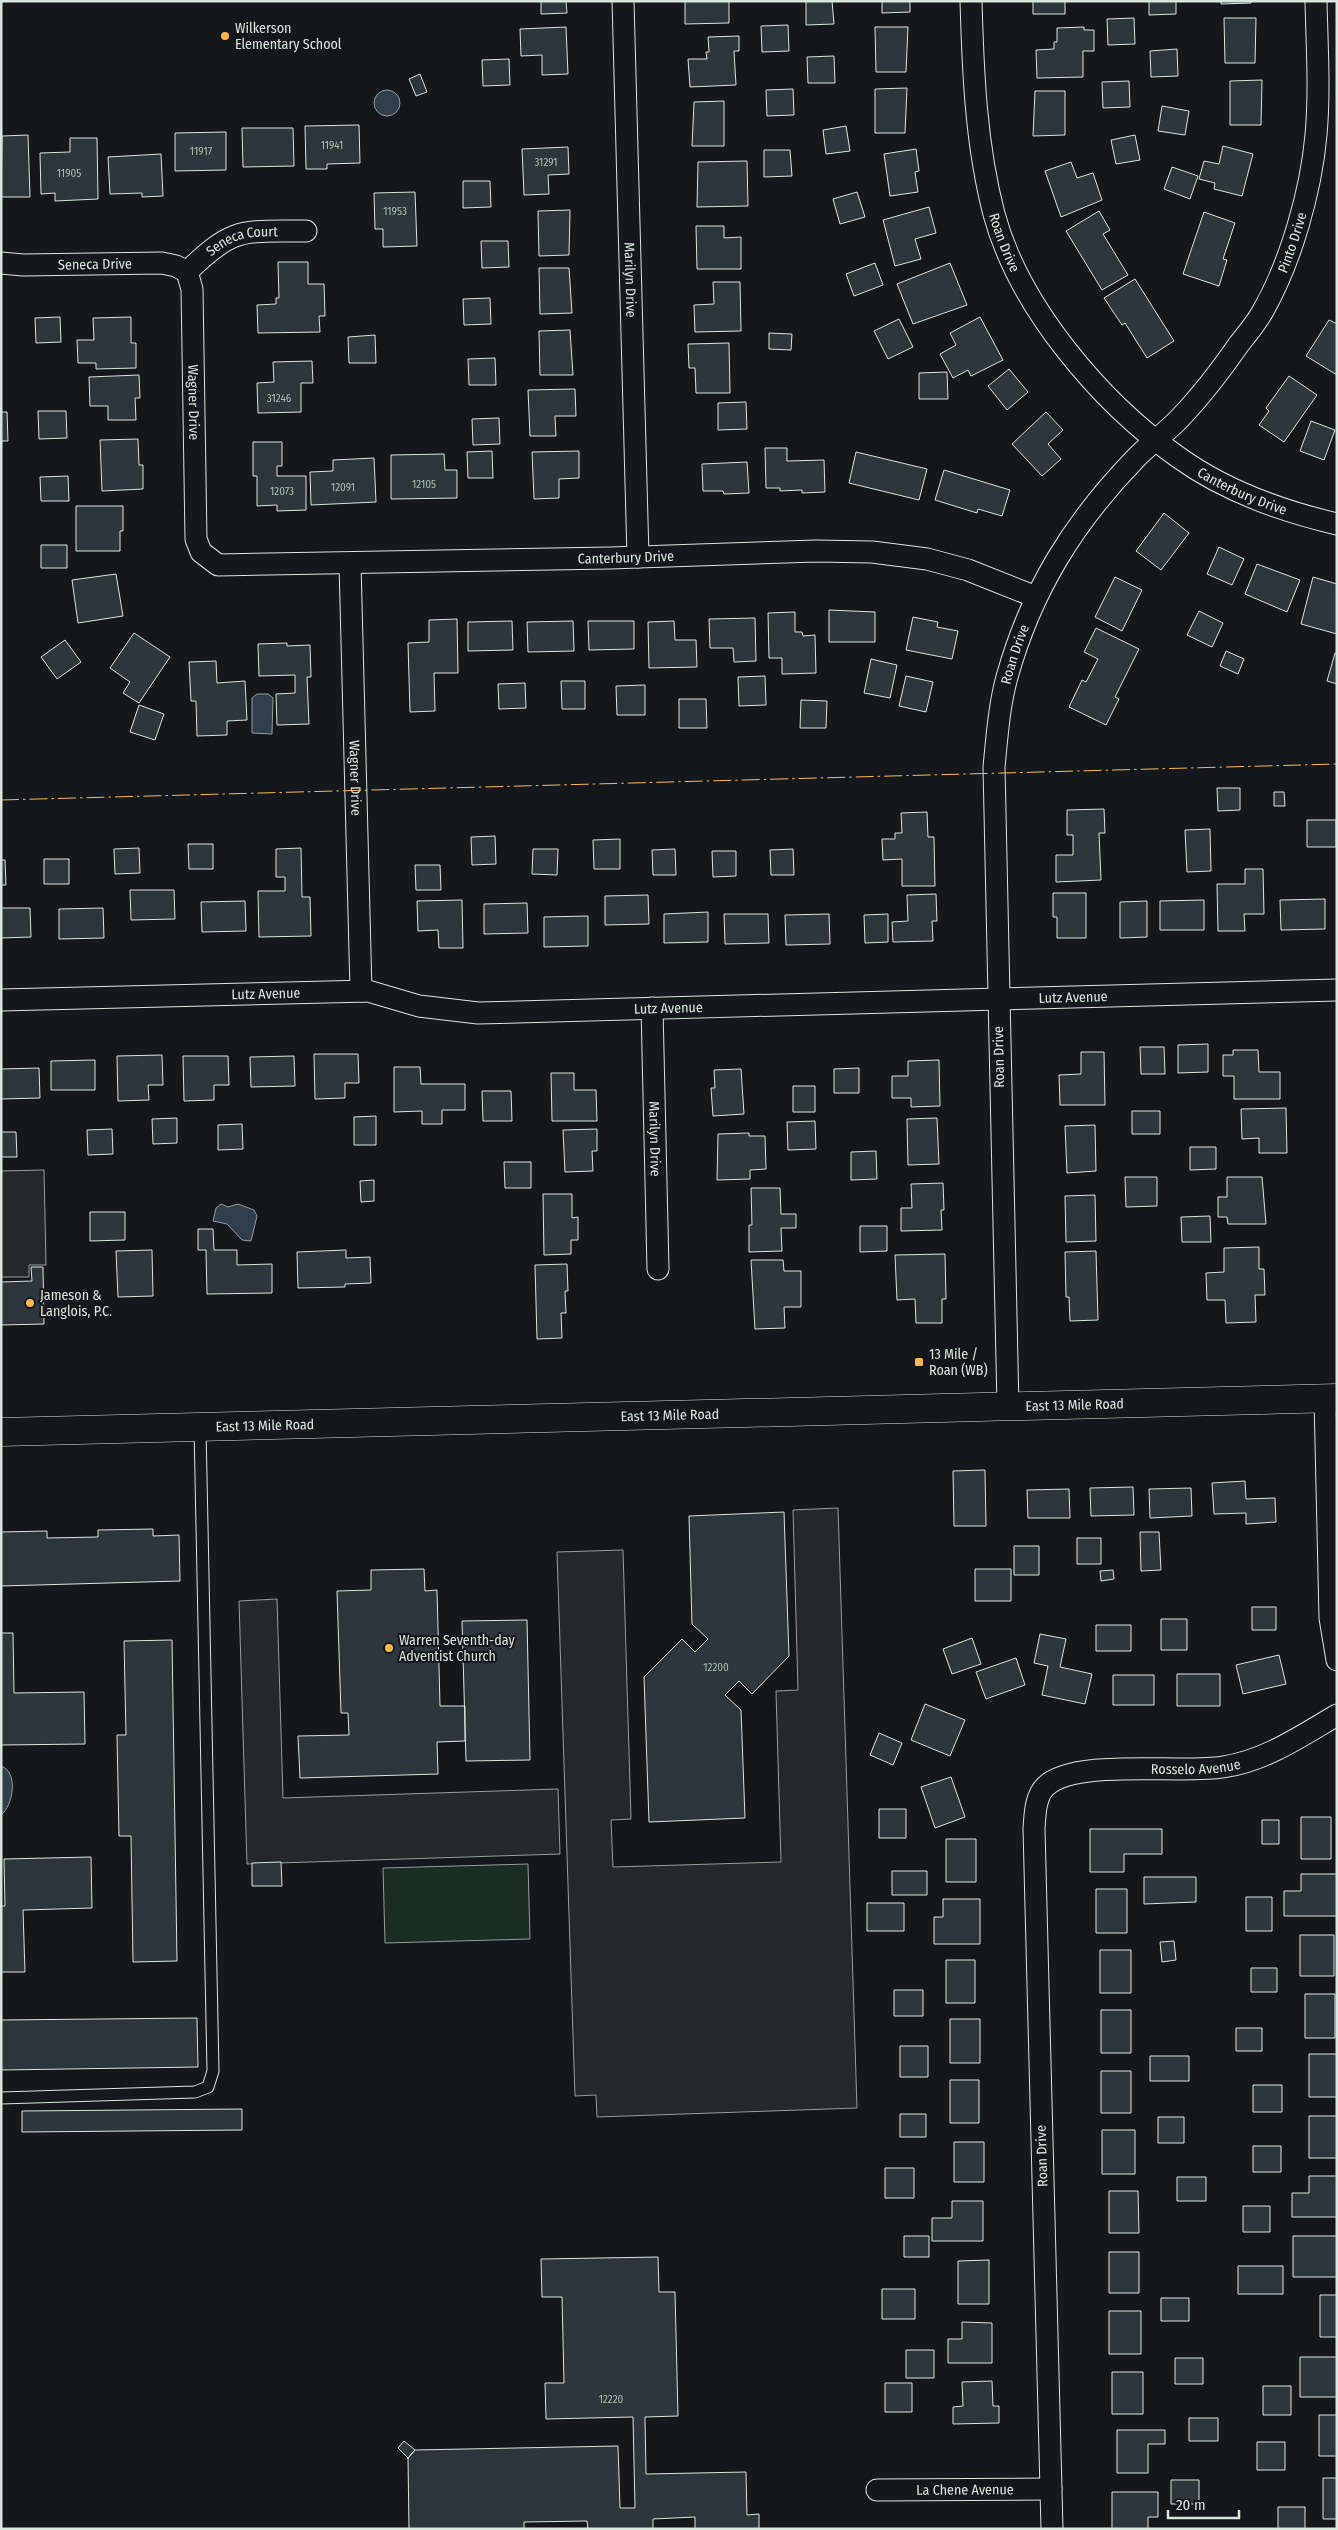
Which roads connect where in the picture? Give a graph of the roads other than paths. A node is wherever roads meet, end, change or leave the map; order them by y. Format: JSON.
{"nodes":[{"id":1,"x":623,"y":1,"type":"edge"},
{"id":2,"x":971,"y":1,"type":"edge"},
{"id":3,"x":1316,"y":1,"type":"edge"},
{"id":4,"x":306,"y":231,"type":"dead end"},
{"id":5,"x":1,"y":263,"type":"edge"},
{"id":6,"x":187,"y":272,"type":"junction"},
{"id":7,"x":1155,"y":440,"type":"junction"},
{"id":8,"x":1337,"y":524,"type":"edge"},
{"id":9,"x":638,"y":557,"type":"junction"},
{"id":10,"x":210,"y":561,"type":"joint"},
{"id":11,"x":350,"y":564,"type":"junction"},
{"id":12,"x":1036,"y":597,"type":"junction"},
{"id":13,"x":1337,"y":990,"type":"edge"},
{"id":14,"x":361,"y":991,"type":"junction"},
{"id":15,"x":998,"y":999,"type":"junction"},
{"id":16,"x":1,"y":1000,"type":"edge"},
{"id":17,"x":652,"y":1008,"type":"junction"},
{"id":18,"x":658,"y":1269,"type":"dead end"},
{"id":19,"x":1331,"y":1399,"type":"edge"},
{"id":20,"x":1008,"y":1407,"type":"junction"},
{"id":21,"x":200,"y":1427,"type":"junction"},
{"id":22,"x":1,"y":1432,"type":"edge"},
{"id":23,"x":1337,"y":1660,"type":"edge"},
{"id":24,"x":1337,"y":1715,"type":"edge"},
{"id":25,"x":1046,"y":1786,"type":"joint"},
{"id":26,"x":1,"y":2098,"type":"edge"},
{"id":27,"x":1051,"y":2489,"type":"junction"},
{"id":28,"x":877,"y":2490,"type":"dead end"},
{"id":29,"x":1052,"y":2529,"type":"edge"}],
"edges":[{"from":1,"to":9,"type":"street","name":"Marilyn Drive"},
{"from":2,"to":7,"type":"street","name":"Roan Drive"},
{"from":3,"to":7,"type":"street","name":"Pinto Drive"},
{"from":4,"to":6,"type":"street","name":"Seneca Court"},
{"from":5,"to":6,"type":"street","name":"Seneca Drive"},
{"from":6,"to":10,"type":"street","name":"Wagner Drive"},
{"from":7,"to":8,"type":"street","name":"Canterbury Drive"},
{"from":7,"to":12,"type":"street","name":"Roan Drive"},
{"from":9,"to":11,"type":"street","name":"Canterbury Drive"},
{"from":9,"to":12,"type":"street","name":"Canterbury Drive"},
{"from":10,"to":11,"type":"street","name":"Canterbury Drive"},
{"from":11,"to":14,"type":"street","name":"Wagner Drive"},
{"from":12,"to":15,"type":"street","name":"Roan Drive"},
{"from":13,"to":15,"type":"street","name":"Lutz Avenue"},
{"from":14,"to":16,"type":"street","name":"Lutz Avenue"},
{"from":14,"to":17,"type":"street","name":"Lutz Avenue"},
{"from":15,"to":17,"type":"street","name":"Lutz Avenue"},
{"from":15,"to":20,"type":"street","name":"Roan Drive"},
{"from":17,"to":18,"type":"street","name":"Marilyn Drive"},
{"from":19,"to":20,"type":"main road","name":"East 13 Mile Road"},
{"from":19,"to":23,"type":"street"},
{"from":20,"to":21,"type":"main road","name":"East 13 Mile Road"},
{"from":21,"to":22,"type":"main road","name":"East 13 Mile Road"},
{"from":21,"to":26,"type":"lane"},
{"from":24,"to":25,"type":"street","name":"Rosselo Avenue"},
{"from":25,"to":27,"type":"street","name":"Roan Drive"},
{"from":27,"to":28,"type":"street","name":"La Chene Avenue"},
{"from":27,"to":29,"type":"street","name":"Roan Drive"}]}
